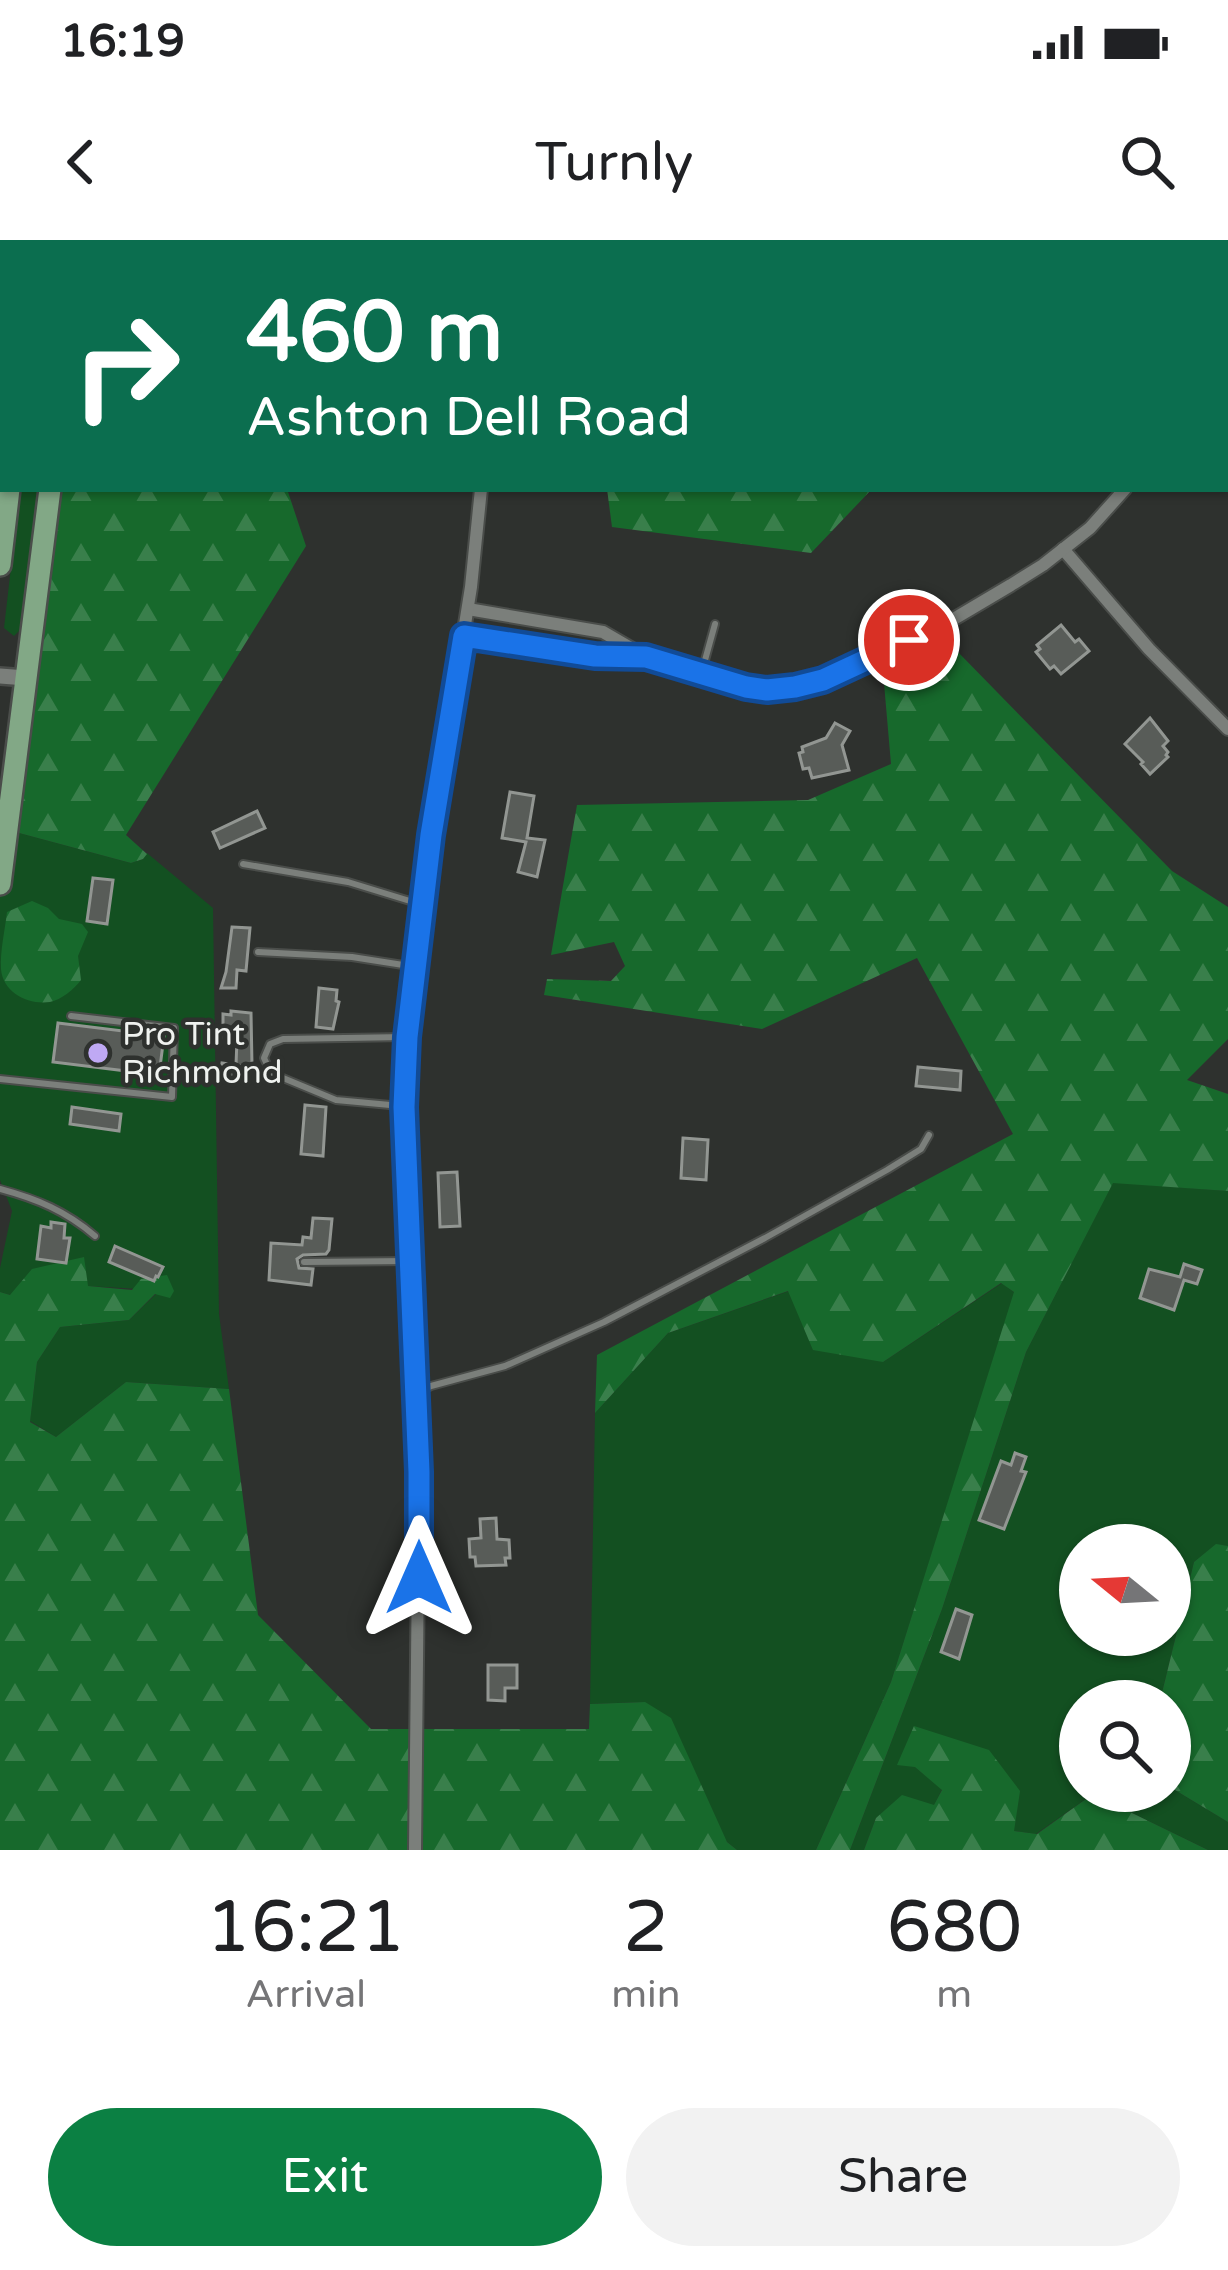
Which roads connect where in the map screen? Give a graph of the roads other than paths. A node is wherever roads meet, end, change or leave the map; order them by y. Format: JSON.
{"nodes":[{"id":1,"x":9,"y":492,"type":"edge"},
{"id":2,"x":50,"y":492,"type":"edge"},
{"id":3,"x":482,"y":492,"type":"edge"},
{"id":4,"x":1122,"y":492,"type":"edge"},
{"id":5,"x":1063,"y":549,"type":"junction"},
{"id":6,"x":0,"y":565,"type":"edge"},
{"id":7,"x":468,"y":609,"type":"junction"},
{"id":8,"x":715,"y":624,"type":"dead end"},
{"id":9,"x":464,"y":636,"type":"junction"},
{"id":10,"x":646,"y":657,"type":"junction"},
{"id":11,"x":701,"y":674,"type":"junction"},
{"id":12,"x":0,"y":676,"type":"edge"},
{"id":13,"x":26,"y":679,"type":"junction"},
{"id":14,"x":1228,"y":729,"type":"edge"},
{"id":15,"x":243,"y":864,"type":"dead end"},
{"id":16,"x":0,"y":884,"type":"edge"},
{"id":17,"x":423,"y":905,"type":"junction"},
{"id":18,"x":258,"y":952,"type":"dead end"},
{"id":19,"x":416,"y":967,"type":"junction"},
{"id":20,"x":71,"y":1016,"type":"dead end"},
{"id":21,"x":407,"y":1037,"type":"junction"},
{"id":22,"x":0,"y":1079,"type":"edge"},
{"id":23,"x":404,"y":1107,"type":"junction"},
{"id":24,"x":929,"y":1135,"type":"dead end"},
{"id":25,"x":0,"y":1190,"type":"edge"},
{"id":26,"x":95,"y":1236,"type":"dead end"},
{"id":27,"x":410,"y":1261,"type":"junction"},
{"id":28,"x":304,"y":1262,"type":"dead end"},
{"id":29,"x":416,"y":1395,"type":"junction"},
{"id":30,"x":415,"y":1850,"type":"edge"}],
"edges":[{"from":1,"to":6,"type":"main road"},
{"from":2,"to":13,"type":"main road"},
{"from":3,"to":7,"type":"street"},
{"from":4,"to":5,"type":"street"},
{"from":5,"to":11,"type":"street"},
{"from":5,"to":14,"type":"street"},
{"from":7,"to":9,"type":"street"},
{"from":7,"to":10,"type":"street"},
{"from":8,"to":11,"type":"lane"},
{"from":9,"to":10,"type":"street"},
{"from":9,"to":17,"type":"street"},
{"from":10,"to":11,"type":"street"},
{"from":12,"to":13,"type":"street"},
{"from":13,"to":16,"type":"main road"},
{"from":15,"to":17,"type":"lane"},
{"from":17,"to":19,"type":"street"},
{"from":18,"to":19,"type":"lane"},
{"from":19,"to":21,"type":"street"},
{"from":20,"to":22,"type":"lane"},
{"from":21,"to":23,"type":"street"},
{"from":21,"to":23,"type":"lane"},
{"from":23,"to":27,"type":"street"},
{"from":24,"to":29,"type":"lane"},
{"from":25,"to":26,"type":"lane"},
{"from":27,"to":28,"type":"lane"},
{"from":27,"to":29,"type":"street"},
{"from":29,"to":30,"type":"street"}]}
